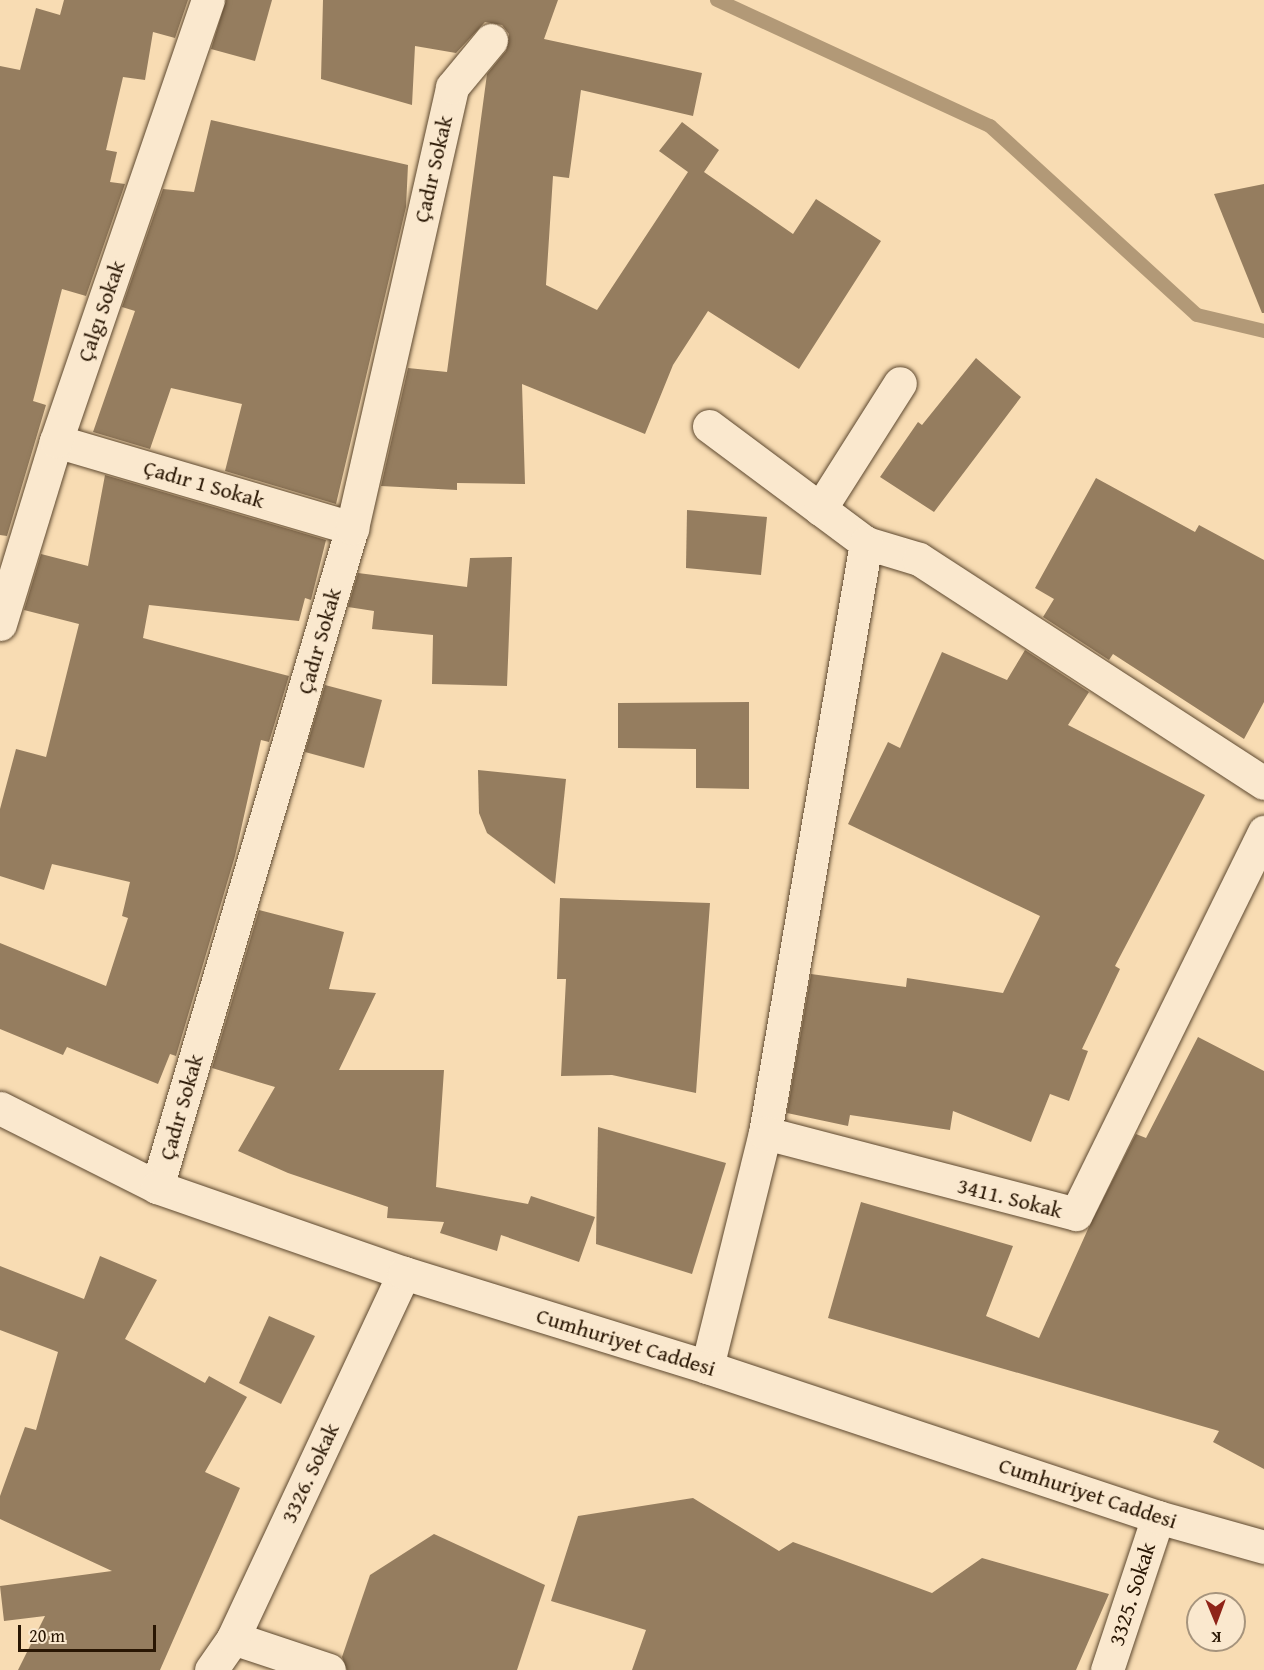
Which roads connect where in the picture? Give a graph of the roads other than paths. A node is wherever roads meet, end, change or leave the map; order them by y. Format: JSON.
{"nodes":[{"id":1,"x":208,"y":0,"type":"edge"},
{"id":2,"x":491,"y":40,"type":"dead end"},
{"id":3,"x":900,"y":383,"type":"dead end"},
{"id":4,"x":710,"y":426,"type":"dead end"},
{"id":5,"x":56,"y":441,"type":"junction"},
{"id":6,"x":820,"y":509,"type":"junction"},
{"id":7,"x":352,"y":528,"type":"junction"},
{"id":8,"x":866,"y":543,"type":"junction"},
{"id":9,"x":0,"y":624,"type":"edge"},
{"id":10,"x":1264,"y":783,"type":"edge"},
{"id":11,"x":1264,"y":832,"type":"edge"},
{"id":12,"x":0,"y":1108,"type":"edge"},
{"id":13,"x":765,"y":1133,"type":"junction"},
{"id":14,"x":157,"y":1187,"type":"junction"},
{"id":15,"x":404,"y":1273,"type":"junction"},
{"id":16,"x":707,"y":1367,"type":"junction"},
{"id":17,"x":1158,"y":1517,"type":"junction"},
{"id":18,"x":1264,"y":1547,"type":"edge"},
{"id":19,"x":233,"y":1638,"type":"junction"},
{"id":20,"x":211,"y":1670,"type":"edge"},
{"id":21,"x":328,"y":1670,"type":"edge"},
{"id":22,"x":1107,"y":1670,"type":"edge"}],
"edges":[{"from":1,"to":5,"type":"street","name":"Çalgı Sokak"},
{"from":2,"to":7,"type":"street","name":"Çadır Sokak"},
{"from":3,"to":6,"type":"street"},
{"from":4,"to":6,"type":"street"},
{"from":5,"to":7,"type":"street","name":"Çadır 1 Sokak"},
{"from":5,"to":9,"type":"street","name":"Çalgı Sokak"},
{"from":6,"to":8,"type":"street"},
{"from":7,"to":14,"type":"street","name":"Çadır Sokak"},
{"from":8,"to":10,"type":"street"},
{"from":8,"to":13,"type":"street"},
{"from":11,"to":13,"type":"street","name":"3411. Sokak"},
{"from":12,"to":14,"type":"street","name":"Cumhuriyet Caddesi"},
{"from":13,"to":16,"type":"street"},
{"from":14,"to":15,"type":"street","name":"Cumhuriyet Caddesi"},
{"from":15,"to":16,"type":"street","name":"Cumhuriyet Caddesi"},
{"from":15,"to":19,"type":"street","name":"3326. Sokak"},
{"from":16,"to":17,"type":"street","name":"Cumhuriyet Caddesi"},
{"from":17,"to":18,"type":"street","name":"Cumhuriyet Caddesi"},
{"from":17,"to":22,"type":"street","name":"3325. Sokak"},
{"from":19,"to":20,"type":"street","name":"3326. Sokak"},
{"from":19,"to":21,"type":"street"}]}
